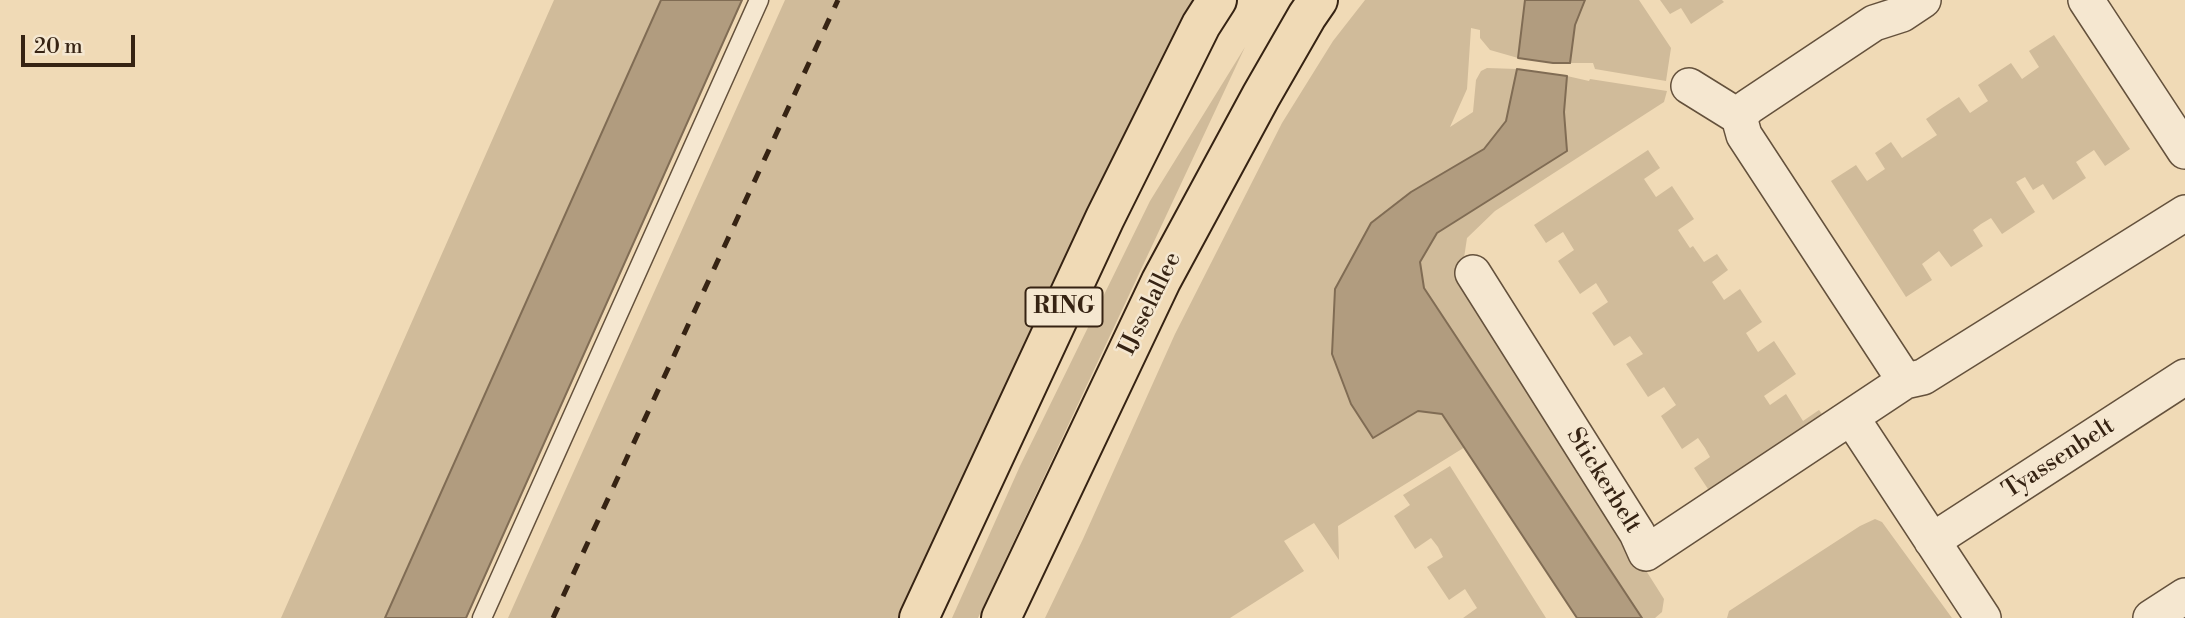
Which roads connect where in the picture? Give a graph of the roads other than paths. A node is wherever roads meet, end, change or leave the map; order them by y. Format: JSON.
{"nodes":[{"id":1,"x":759,"y":0,"type":"edge"},
{"id":2,"x":1217,"y":0,"type":"edge"},
{"id":3,"x":1318,"y":0,"type":"edge"},
{"id":4,"x":1923,"y":0,"type":"edge"},
{"id":5,"x":2086,"y":0,"type":"edge"},
{"id":6,"x":1689,"y":86,"type":"dead end"},
{"id":7,"x":1739,"y":117,"type":"junction"},
{"id":8,"x":2185,"y":152,"type":"edge"},
{"id":9,"x":2185,"y":213,"type":"edge"},
{"id":10,"x":1473,"y":273,"type":"dead end"},
{"id":11,"x":2185,"y":377,"type":"edge"},
{"id":12,"x":1905,"y":381,"type":"junction"},
{"id":13,"x":1851,"y":417,"type":"junction"},
{"id":14,"x":1932,"y":541,"type":"junction"},
{"id":15,"x":2185,"y":596,"type":"edge"},
{"id":16,"x":482,"y":618,"type":"edge"},
{"id":17,"x":919,"y":618,"type":"edge"},
{"id":18,"x":1001,"y":618,"type":"edge"},
{"id":19,"x":1983,"y":618,"type":"edge"},
{"id":20,"x":2151,"y":618,"type":"edge"}],
"edges":[{"from":1,"to":16,"type":"lane"},
{"from":2,"to":17,"type":"main road","number":"RING"},
{"from":3,"to":18,"type":"main road","name":"IJsselallee","number":"RING"},
{"from":4,"to":7,"type":"street"},
{"from":5,"to":8,"type":"street"},
{"from":6,"to":7,"type":"street"},
{"from":7,"to":12,"type":"street"},
{"from":9,"to":12,"type":"street","name":"Stickerbelt"},
{"from":10,"to":13,"type":"street","name":"Stickerbelt"},
{"from":11,"to":14,"type":"street","name":"Tyassenbelt"},
{"from":12,"to":13,"type":"street","name":"Stickerbelt"},
{"from":13,"to":14,"type":"street"},
{"from":14,"to":19,"type":"street"},
{"from":15,"to":20,"type":"street"}]}
